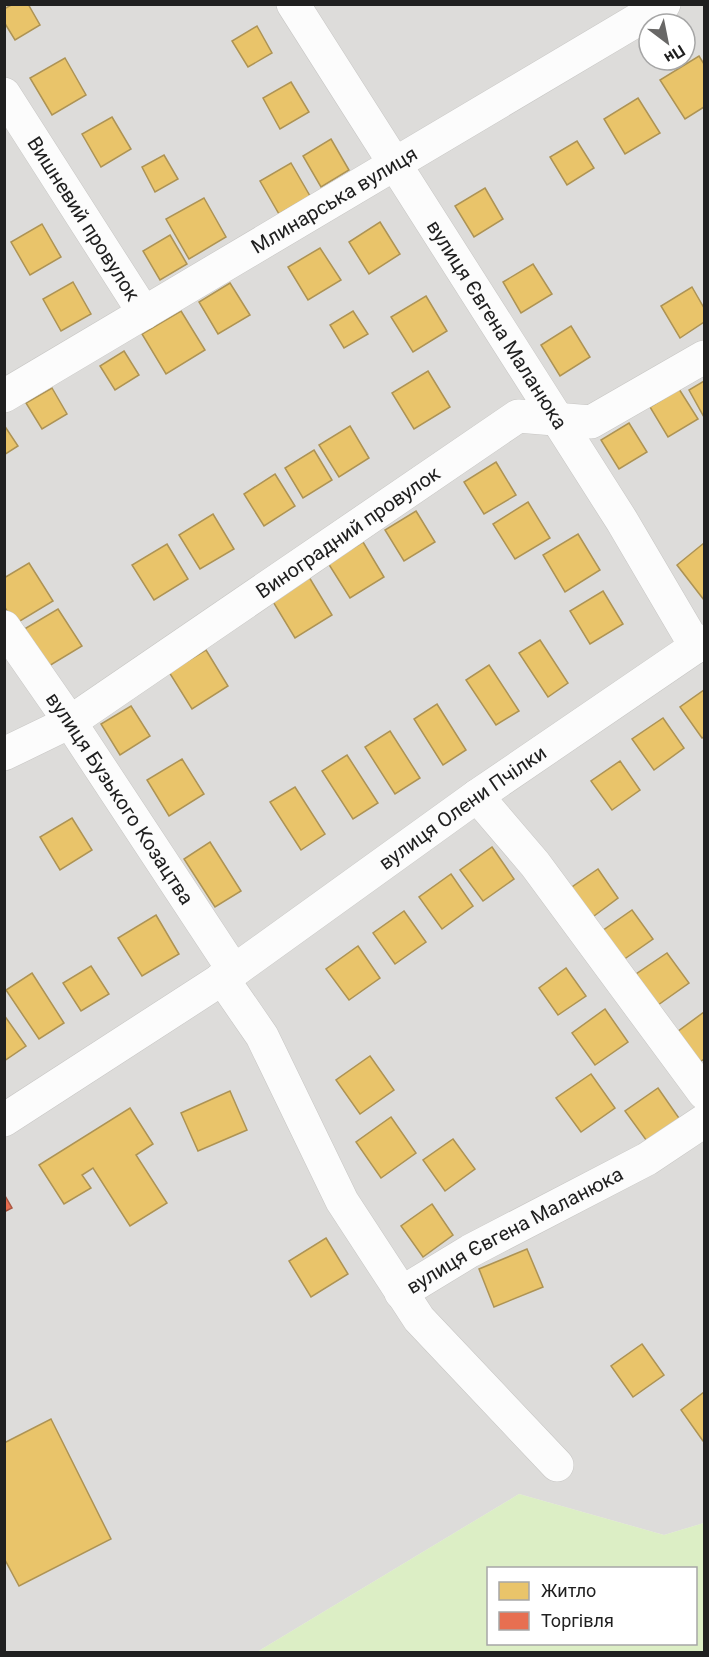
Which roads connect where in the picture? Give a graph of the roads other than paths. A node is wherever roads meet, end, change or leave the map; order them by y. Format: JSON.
{"nodes":[{"id":1,"x":293,"y":4,"type":"edge"},
{"id":2,"x":664,"y":4,"type":"edge"},
{"id":3,"x":4,"y":94,"type":"edge"},
{"id":4,"x":395,"y":164,"type":"junction"},
{"id":5,"x":144,"y":313,"type":"junction"},
{"id":6,"x":705,"y":357,"type":"edge"},
{"id":7,"x":4,"y":396,"type":"edge"},
{"id":8,"x":556,"y":420,"type":"junction"},
{"id":9,"x":4,"y":627,"type":"edge"},
{"id":10,"x":700,"y":644,"type":"edge"},
{"id":11,"x":70,"y":722,"type":"junction"},
{"id":12,"x":4,"y":754,"type":"edge"},
{"id":13,"x":477,"y":796,"type":"junction"},
{"id":14,"x":228,"y":974,"type":"junction"},
{"id":15,"x":705,"y":1093,"type":"edge"},
{"id":16,"x":4,"y":1120,"type":"edge"},
{"id":17,"x":705,"y":1121,"type":"edge"},
{"id":18,"x":401,"y":1293,"type":"junction"},
{"id":19,"x":557,"y":1465,"type":"dead end"}],
"edges":[{"from":1,"to":4,"type":"street","name":"вулиця Євгена Маланюка"},
{"from":2,"to":4,"type":"street","name":"Млинарська вулиця"},
{"from":3,"to":5,"type":"street","name":"Вишневий провулок"},
{"from":4,"to":5,"type":"street","name":"Млинарська вулиця"},
{"from":4,"to":8,"type":"street","name":"вулиця Євгена Маланюка"},
{"from":5,"to":7,"type":"street","name":"Млинарська вулиця"},
{"from":6,"to":8,"type":"street","name":"Виноградний провулок"},
{"from":8,"to":10,"type":"street","name":"вулиця Євгена Маланюка"},
{"from":8,"to":11,"type":"street","name":"Виноградний провулок"},
{"from":9,"to":11,"type":"street","name":"вулиця Бузького Козацтва"},
{"from":10,"to":13,"type":"street","name":"вулиця Олени Пчілки"},
{"from":11,"to":12,"type":"street","name":"Виноградний провулок"},
{"from":11,"to":14,"type":"street","name":"вулиця Бузького Козацтва"},
{"from":13,"to":14,"type":"street","name":"вулиця Олени Пчілки"},
{"from":13,"to":15,"type":"street"},
{"from":14,"to":16,"type":"street","name":"вулиця Олени Пчілки"},
{"from":14,"to":18,"type":"street"},
{"from":17,"to":18,"type":"street","name":"вулиця Євгена Маланюка"},
{"from":18,"to":19,"type":"street","name":"вулиця Євгена Маланюка"}]}
